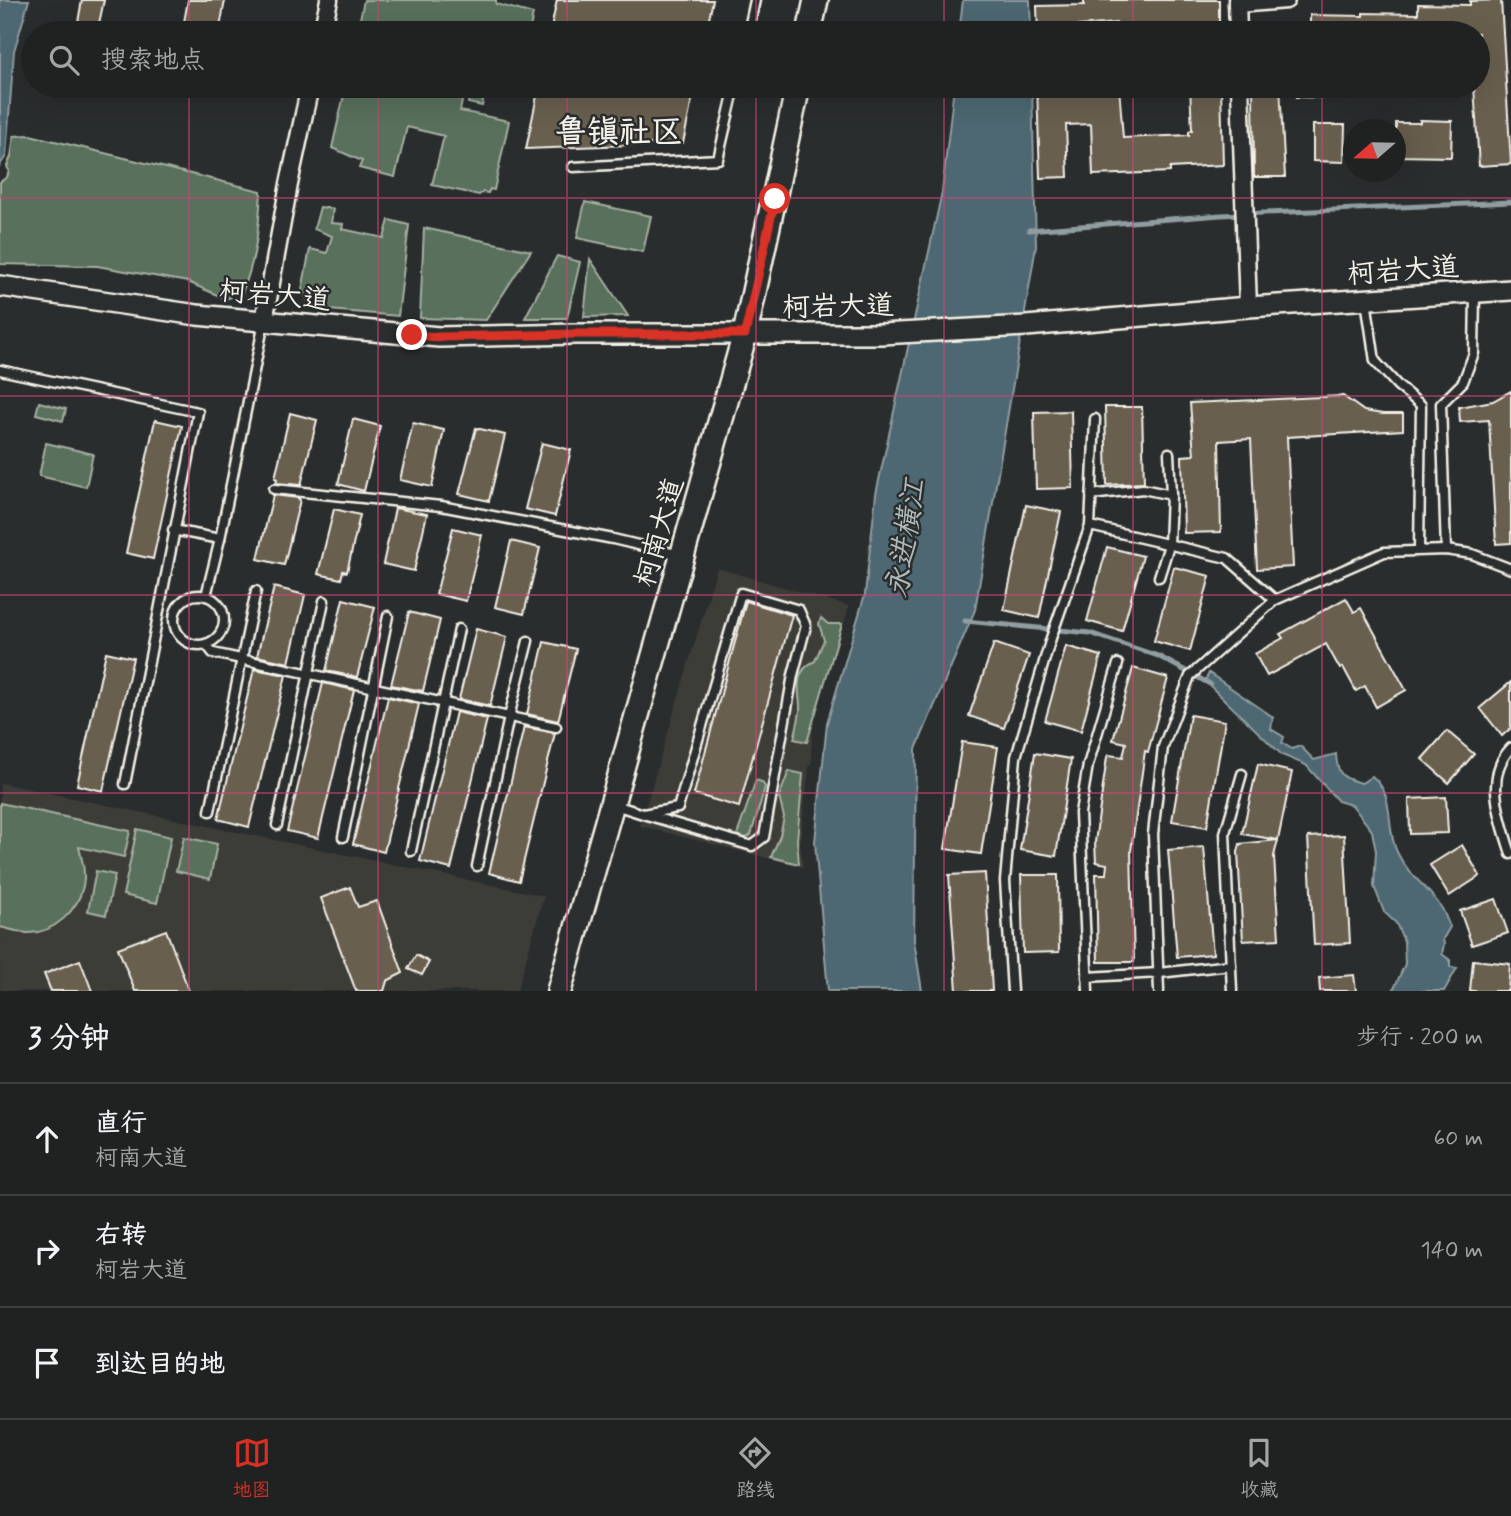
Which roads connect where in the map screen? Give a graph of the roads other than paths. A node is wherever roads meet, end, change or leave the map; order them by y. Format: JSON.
{"nodes":[{"id":1,"x":329,"y":0,"type":"edge"},
{"id":2,"x":755,"y":0,"type":"edge"},
{"id":3,"x":816,"y":0,"type":"edge"},
{"id":4,"x":1286,"y":0,"type":"edge"},
{"id":5,"x":1237,"y":2,"type":"edge"},
{"id":6,"x":325,"y":21,"type":"edge"},
{"id":7,"x":751,"y":21,"type":"edge"},
{"id":8,"x":812,"y":21,"type":"edge"},
{"id":9,"x":1238,"y":21,"type":"edge"},
{"id":10,"x":307,"y":98,"type":"edge"},
{"id":11,"x":732,"y":98,"type":"edge"},
{"id":12,"x":795,"y":98,"type":"edge"},
{"id":13,"x":1240,"y":98,"type":"edge"},
{"id":14,"x":573,"y":167,"type":"dead end"},
{"id":15,"x":0,"y":286,"type":"edge"},
{"id":16,"x":1511,"y":290,"type":"edge"},
{"id":17,"x":1475,"y":293,"type":"junction"},
{"id":18,"x":1366,"y":300,"type":"junction"},
{"id":19,"x":1248,"y":307,"type":"junction"},
{"id":20,"x":264,"y":321,"type":"junction"},
{"id":21,"x":745,"y":334,"type":"junction"},
{"id":22,"x":0,"y":370,"type":"edge"},
{"id":23,"x":1095,"y":419,"type":"dead end"},
{"id":24,"x":1169,"y":453,"type":"dead end"},
{"id":25,"x":274,"y":489,"type":"dead end"},
{"id":26,"x":1091,"y":495,"type":"junction"},
{"id":27,"x":1171,"y":495,"type":"junction"},
{"id":28,"x":1090,"y":526,"type":"junction"},
{"id":29,"x":173,"y":530,"type":"junction"},
{"id":30,"x":220,"y":539,"type":"junction"},
{"id":31,"x":1169,"y":544,"type":"junction"},
{"id":32,"x":1419,"y":550,"type":"junction"},
{"id":33,"x":1446,"y":550,"type":"junction"},
{"id":34,"x":683,"y":555,"type":"junction"},
{"id":35,"x":1511,"y":569,"type":"edge"},
{"id":36,"x":1159,"y":577,"type":"dead end"},
{"id":37,"x":256,"y":592,"type":"dead end"},
{"id":38,"x":206,"y":596,"type":"junction"},
{"id":39,"x":1275,"y":600,"type":"junction"},
{"id":40,"x":324,"y":601,"type":"dead end"},
{"id":41,"x":158,"y":612,"type":"junction"},
{"id":42,"x":174,"y":616,"type":"junction"},
{"id":43,"x":388,"y":616,"type":"dead end"},
{"id":44,"x":458,"y":629,"type":"dead end"},
{"id":45,"x":528,"y":641,"type":"dead end"},
{"id":46,"x":205,"y":644,"type":"junction"},
{"id":47,"x":242,"y":659,"type":"junction"},
{"id":48,"x":1118,"y":664,"type":"dead end"},
{"id":49,"x":307,"y":674,"type":"junction"},
{"id":50,"x":373,"y":687,"type":"junction"},
{"id":51,"x":443,"y":702,"type":"junction"},
{"id":52,"x":509,"y":716,"type":"junction"},
{"id":53,"x":556,"y":727,"type":"dead end"},
{"id":54,"x":1511,"y":748,"type":"edge"},
{"id":55,"x":1242,"y":774,"type":"dead end"},
{"id":56,"x":125,"y":784,"type":"dead end"},
{"id":57,"x":612,"y":804,"type":"junction"},
{"id":58,"x":210,"y":811,"type":"dead end"},
{"id":59,"x":643,"y":814,"type":"junction"},
{"id":60,"x":276,"y":825,"type":"dead end"},
{"id":61,"x":1507,"y":829,"type":"edge"},
{"id":62,"x":343,"y":837,"type":"dead end"},
{"id":63,"x":411,"y":850,"type":"dead end"},
{"id":64,"x":1511,"y":854,"type":"edge"},
{"id":65,"x":477,"y":866,"type":"dead end"},
{"id":66,"x":1231,"y":965,"type":"junction"},
{"id":67,"x":1158,"y":973,"type":"junction"},
{"id":68,"x":1087,"y":977,"type":"junction"},
{"id":69,"x":559,"y":991,"type":"edge"},
{"id":70,"x":1012,"y":991,"type":"edge"},
{"id":71,"x":1088,"y":991,"type":"edge"},
{"id":72,"x":1159,"y":991,"type":"edge"},
{"id":73,"x":1232,"y":991,"type":"edge"}],
"edges":[{"from":1,"to":6,"type":"street"},
{"from":2,"to":7,"type":"lane"},
{"from":3,"to":8,"type":"main road"},
{"from":4,"to":5,"type":"street"},
{"from":5,"to":9,"type":"street"},
{"from":10,"to":20,"type":"street"},
{"from":11,"to":14,"type":"lane"},
{"from":12,"to":21,"type":"main road","name":"柯南大道"},
{"from":13,"to":19,"type":"street"},
{"from":15,"to":20,"type":"street","name":"柯岩大道"},
{"from":16,"to":17,"type":"street","name":"柯岩大道"},
{"from":17,"to":18,"type":"street","name":"柯岩大道"},
{"from":17,"to":33,"type":"lane"},
{"from":18,"to":19,"type":"street","name":"柯岩大道"},
{"from":18,"to":32,"type":"lane"},
{"from":19,"to":21,"type":"street","name":"柯岩大道"},
{"from":20,"to":21,"type":"street","name":"柯岩大道"},
{"from":20,"to":30,"type":"lane"},
{"from":21,"to":34,"type":"main road","name":"柯南大道"},
{"from":22,"to":29,"type":"lane"},
{"from":23,"to":26,"type":"lane"},
{"from":24,"to":27,"type":"lane"},
{"from":25,"to":34,"type":"lane"},
{"from":26,"to":27,"type":"lane"},
{"from":26,"to":28,"type":"lane"},
{"from":27,"to":31,"type":"lane"},
{"from":28,"to":31,"type":"lane"},
{"from":28,"to":70,"type":"lane"},
{"from":29,"to":30,"type":"lane"},
{"from":29,"to":41,"type":"lane"},
{"from":30,"to":38,"type":"lane"},
{"from":31,"to":36,"type":"lane"},
{"from":31,"to":39,"type":"lane"},
{"from":32,"to":33,"type":"lane"},
{"from":32,"to":39,"type":"lane"},
{"from":33,"to":35,"type":"lane"},
{"from":34,"to":57,"type":"main road","name":"柯南大道"},
{"from":37,"to":47,"type":"lane"},
{"from":38,"to":42,"type":"lane"},
{"from":38,"to":46,"type":"lane"},
{"from":39,"to":67,"type":"lane"},
{"from":40,"to":49,"type":"lane"},
{"from":41,"to":42,"type":"lane"},
{"from":41,"to":56,"type":"lane"},
{"from":42,"to":46,"type":"lane"},
{"from":43,"to":50,"type":"lane"},
{"from":44,"to":51,"type":"lane"},
{"from":45,"to":52,"type":"lane"},
{"from":46,"to":47,"type":"lane"},
{"from":47,"to":49,"type":"lane"},
{"from":47,"to":58,"type":"lane"},
{"from":48,"to":68,"type":"lane"},
{"from":49,"to":50,"type":"lane"},
{"from":49,"to":60,"type":"lane"},
{"from":50,"to":51,"type":"lane"},
{"from":50,"to":62,"type":"lane"},
{"from":51,"to":52,"type":"lane"},
{"from":51,"to":63,"type":"lane"},
{"from":52,"to":53,"type":"lane"},
{"from":52,"to":65,"type":"lane"},
{"from":54,"to":61,"type":"lane"},
{"from":55,"to":66,"type":"lane"},
{"from":57,"to":59,"type":"lane"},
{"from":57,"to":69,"type":"main road","name":"柯南大道"},
{"from":59,"to":59,"type":"lane"},
{"from":61,"to":64,"type":"lane"},
{"from":66,"to":67,"type":"lane"},
{"from":66,"to":73,"type":"lane"},
{"from":67,"to":68,"type":"lane"},
{"from":67,"to":72,"type":"lane"},
{"from":68,"to":71,"type":"lane"}]}
